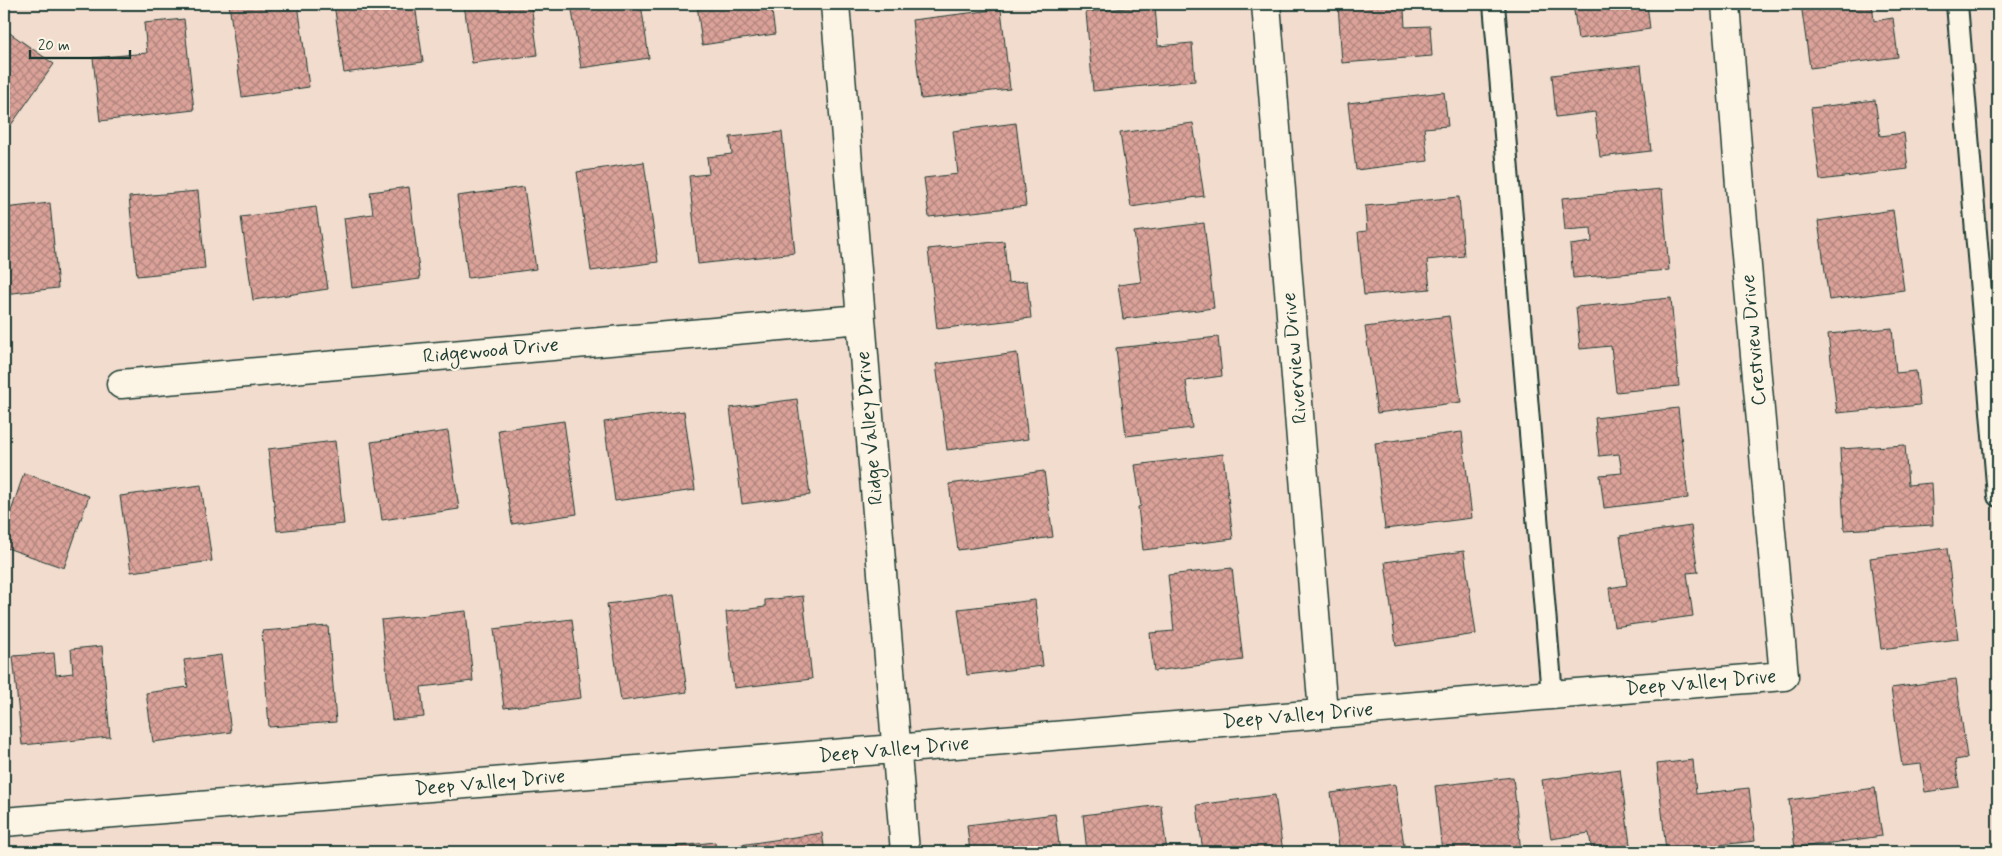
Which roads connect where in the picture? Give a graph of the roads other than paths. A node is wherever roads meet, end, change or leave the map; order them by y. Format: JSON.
{"nodes":[{"id":1,"x":835,"y":4,"type":"edge"},
{"id":2,"x":1266,"y":4,"type":"edge"},
{"id":3,"x":1494,"y":4,"type":"edge"},
{"id":4,"x":1726,"y":4,"type":"edge"},
{"id":5,"x":1957,"y":4,"type":"edge"},
{"id":6,"x":861,"y":319,"type":"junction"},
{"id":7,"x":121,"y":384,"type":"dead end"},
{"id":8,"x":1998,"y":496,"type":"edge"},
{"id":9,"x":1784,"y":676,"type":"joint"},
{"id":10,"x":1552,"y":695,"type":"junction"},
{"id":11,"x":1323,"y":713,"type":"junction"},
{"id":12,"x":897,"y":750,"type":"junction"},
{"id":13,"x":4,"y":822,"type":"edge"},
{"id":14,"x":905,"y":852,"type":"edge"}],
"edges":[{"from":1,"to":6,"type":"street","name":"Ridge Valley Drive"},
{"from":2,"to":11,"type":"street","name":"Riverview Drive"},
{"from":3,"to":10,"type":"lane"},
{"from":4,"to":9,"type":"street","name":"Crestview Drive"},
{"from":5,"to":8,"type":"lane"},
{"from":6,"to":7,"type":"street","name":"Ridgewood Drive"},
{"from":6,"to":12,"type":"street","name":"Ridge Valley Drive"},
{"from":9,"to":10,"type":"street","name":"Deep Valley Drive"},
{"from":10,"to":11,"type":"street","name":"Deep Valley Drive"},
{"from":11,"to":12,"type":"street","name":"Deep Valley Drive"},
{"from":12,"to":13,"type":"street","name":"Deep Valley Drive"},
{"from":12,"to":14,"type":"street","name":"Ridge Valley Drive"}]}
